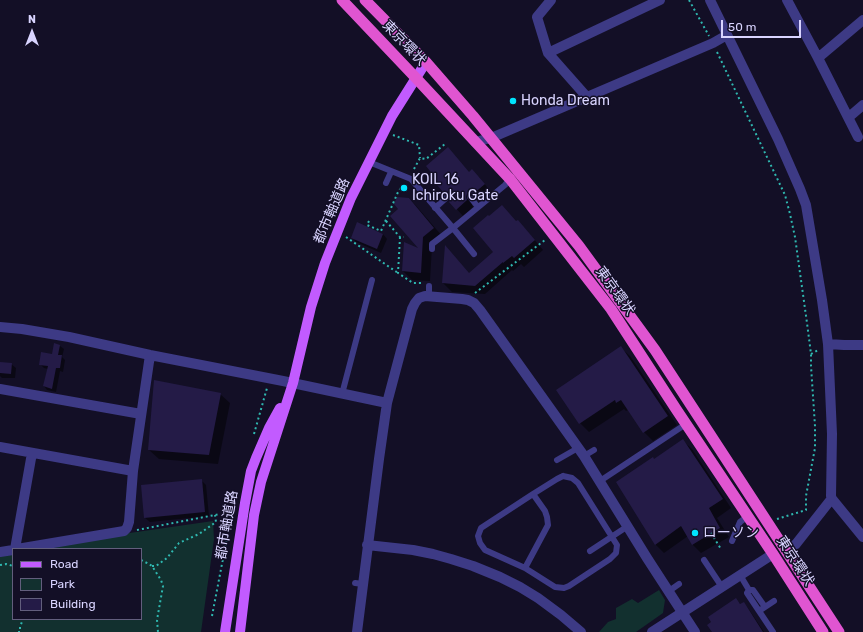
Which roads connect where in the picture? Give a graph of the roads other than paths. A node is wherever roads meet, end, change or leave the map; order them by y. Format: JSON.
{"nodes":[{"id":1,"x":342,"y":0,"type":"edge"},
{"id":2,"x":365,"y":0,"type":"edge"},
{"id":3,"x":551,"y":0,"type":"edge"},
{"id":4,"x":660,"y":0,"type":"edge"},
{"id":5,"x":710,"y":0,"type":"edge"},
{"id":6,"x":792,"y":2,"type":"edge"},
{"id":7,"x":863,"y":20,"type":"edge"},
{"id":8,"x":727,"y":35,"type":"junction"},
{"id":9,"x":548,"y":53,"type":"junction"},
{"id":10,"x":818,"y":58,"type":"junction"},
{"id":11,"x":426,"y":62,"type":"junction"},
{"id":12,"x":415,"y":77,"type":"junction"},
{"id":13,"x":586,"y":96,"type":"junction"},
{"id":14,"x":863,"y":105,"type":"edge"},
{"id":15,"x":849,"y":117,"type":"junction"},
{"id":16,"x":858,"y":137,"type":"dead end"},
{"id":17,"x":491,"y":138,"type":"junction"},
{"id":18,"x":475,"y":142,"type":"junction"},
{"id":19,"x":369,"y":162,"type":"junction"},
{"id":20,"x":391,"y":172,"type":"junction"},
{"id":21,"x":510,"y":180,"type":"junction"},
{"id":22,"x":386,"y":183,"type":"dead end"},
{"id":23,"x":470,"y":197,"type":"dead end"},
{"id":24,"x":446,"y":198,"type":"dead end"},
{"id":25,"x":478,"y":207,"type":"junction"},
{"id":26,"x":435,"y":208,"type":"junction"},
{"id":27,"x":453,"y":228,"type":"junction"},
{"id":28,"x":432,"y":249,"type":"dead end"},
{"id":29,"x":474,"y":254,"type":"dead end"},
{"id":30,"x":372,"y":280,"type":"dead end"},
{"id":31,"x":0,"y":327,"type":"edge"},
{"id":32,"x":828,"y":344,"type":"junction"},
{"id":33,"x":863,"y":345,"type":"edge"},
{"id":34,"x":150,"y":355,"type":"junction"},
{"id":35,"x":293,"y":383,"type":"junction"},
{"id":36,"x":0,"y":388,"type":"edge"},
{"id":37,"x":342,"y":394,"type":"junction"},
{"id":38,"x":387,"y":403,"type":"junction"},
{"id":39,"x":141,"y":414,"type":"junction"},
{"id":40,"x":686,"y":424,"type":"junction"},
{"id":41,"x":0,"y":448,"type":"edge"},
{"id":42,"x":594,"y":450,"type":"dead end"},
{"id":43,"x":581,"y":452,"type":"junction"},
{"id":44,"x":32,"y":453,"type":"junction"},
{"id":45,"x":557,"y":460,"type":"dead end"},
{"id":46,"x":133,"y":471,"type":"junction"},
{"id":47,"x":600,"y":480,"type":"junction"},
{"id":48,"x":533,"y":494,"type":"junction"},
{"id":49,"x":832,"y":499,"type":"junction"},
{"id":50,"x":748,"y":516,"type":"junction"},
{"id":51,"x":628,"y":526,"type":"junction"},
{"id":52,"x":612,"y":536,"type":"junction"},
{"id":53,"x":863,"y":536,"type":"edge"},
{"id":54,"x":732,"y":541,"type":"dead end"},
{"id":55,"x":368,"y":545,"type":"junction"},
{"id":56,"x":15,"y":548,"type":"edge"},
{"id":57,"x":21,"y":548,"type":"edge"},
{"id":58,"x":12,"y":550,"type":"edge"},
{"id":59,"x":590,"y":551,"type":"dead end"},
{"id":60,"x":787,"y":551,"type":"junction"},
{"id":61,"x":0,"y":552,"type":"edge"},
{"id":62,"x":773,"y":554,"type":"junction"},
{"id":63,"x":704,"y":560,"type":"dead end"},
{"id":64,"x":525,"y":568,"type":"junction"},
{"id":65,"x":740,"y":575,"type":"junction"},
{"id":66,"x":679,"y":584,"type":"dead end"},
{"id":67,"x":722,"y":587,"type":"junction"},
{"id":68,"x":749,"y":590,"type":"junction"},
{"id":69,"x":669,"y":591,"type":"junction"},
{"id":70,"x":774,"y":601,"type":"dead end"},
{"id":71,"x":765,"y":607,"type":"junction"},
{"id":72,"x":759,"y":611,"type":"junction"},
{"id":73,"x":682,"y":612,"type":"junction"},
{"id":74,"x":225,"y":632,"type":"edge"},
{"id":75,"x":240,"y":632,"type":"edge"},
{"id":76,"x":357,"y":632,"type":"edge"},
{"id":77,"x":581,"y":632,"type":"edge"},
{"id":78,"x":652,"y":632,"type":"edge"},
{"id":79,"x":695,"y":632,"type":"edge"},
{"id":80,"x":773,"y":632,"type":"edge"},
{"id":81,"x":822,"y":632,"type":"edge"},
{"id":82,"x":839,"y":632,"type":"edge"}],
"edges":[{"from":1,"to":12,"type":"highway","name":"東京環状"},
{"from":2,"to":11,"type":"highway","name":"東京環状"},
{"from":3,"to":9,"type":"street"},
{"from":4,"to":9,"type":"street"},
{"from":5,"to":8,"type":"street"},
{"from":6,"to":10,"type":"street"},
{"from":7,"to":10,"type":"street"},
{"from":8,"to":13,"type":"street"},
{"from":8,"to":32,"type":"street"},
{"from":9,"to":13,"type":"street"},
{"from":10,"to":15,"type":"street"},
{"from":11,"to":12,"type":"main road","name":"都市軸道路"},
{"from":11,"to":17,"type":"highway","name":"東京環状"},
{"from":12,"to":18,"type":"highway","name":"東京環状"},
{"from":12,"to":19,"type":"main road","name":"都市軸道路"},
{"from":13,"to":17,"type":"street"},
{"from":14,"to":15,"type":"street"},
{"from":15,"to":16,"type":"street"},
{"from":17,"to":18,"type":"street"},
{"from":17,"to":60,"type":"highway","name":"東京環状"},
{"from":18,"to":21,"type":"highway","name":"東京環状"},
{"from":19,"to":20,"type":"lane"},
{"from":19,"to":35,"type":"main road","name":"都市軸道路"},
{"from":20,"to":22,"type":"lane"},
{"from":20,"to":26,"type":"lane"},
{"from":21,"to":25,"type":"lane"},
{"from":21,"to":40,"type":"highway","name":"東京環状"},
{"from":23,"to":25,"type":"lane"},
{"from":24,"to":26,"type":"lane"},
{"from":25,"to":27,"type":"lane"},
{"from":26,"to":27,"type":"lane"},
{"from":27,"to":28,"type":"lane"},
{"from":27,"to":29,"type":"lane"},
{"from":30,"to":37,"type":"lane"},
{"from":31,"to":34,"type":"street"},
{"from":32,"to":33,"type":"street"},
{"from":32,"to":49,"type":"street"},
{"from":34,"to":35,"type":"street"},
{"from":34,"to":39,"type":"street"},
{"from":35,"to":37,"type":"street"},
{"from":35,"to":74,"type":"main road","name":"都市軸道路"},
{"from":35,"to":75,"type":"main road","name":"都市軸道路"},
{"from":36,"to":39,"type":"street"},
{"from":37,"to":38,"type":"street"},
{"from":38,"to":43,"type":"street"},
{"from":38,"to":55,"type":"street"},
{"from":39,"to":46,"type":"street"},
{"from":40,"to":47,"type":"lane"},
{"from":40,"to":50,"type":"highway","name":"東京環状"},
{"from":41,"to":44,"type":"street"},
{"from":42,"to":43,"type":"lane"},
{"from":43,"to":45,"type":"lane"},
{"from":43,"to":47,"type":"street"},
{"from":44,"to":46,"type":"street"},
{"from":44,"to":56,"type":"street"},
{"from":46,"to":57,"type":"street"},
{"from":47,"to":51,"type":"street"},
{"from":48,"to":52,"type":"lane"},
{"from":48,"to":64,"type":"lane"},
{"from":48,"to":64,"type":"lane"},
{"from":49,"to":53,"type":"street"},
{"from":49,"to":60,"type":"street"},
{"from":50,"to":54,"type":"lane"},
{"from":50,"to":62,"type":"highway","name":"東京環状"},
{"from":51,"to":52,"type":"lane"},
{"from":51,"to":69,"type":"street"},
{"from":52,"to":59,"type":"lane"},
{"from":52,"to":64,"type":"lane"},
{"from":55,"to":76,"type":"street"},
{"from":55,"to":77,"type":"street"},
{"from":58,"to":61,"type":"street"},
{"from":60,"to":82,"type":"highway","name":"東京環状"},
{"from":62,"to":65,"type":"street"},
{"from":62,"to":81,"type":"highway","name":"東京環状"},
{"from":63,"to":67,"type":"lane"},
{"from":65,"to":67,"type":"street"},
{"from":65,"to":68,"type":"lane"},
{"from":66,"to":69,"type":"lane"},
{"from":67,"to":73,"type":"street"},
{"from":68,"to":71,"type":"lane"},
{"from":68,"to":72,"type":"lane"},
{"from":69,"to":73,"type":"street"},
{"from":70,"to":71,"type":"lane"},
{"from":71,"to":72,"type":"lane"},
{"from":72,"to":80,"type":"lane"},
{"from":73,"to":78,"type":"street"},
{"from":73,"to":79,"type":"street"}]}
